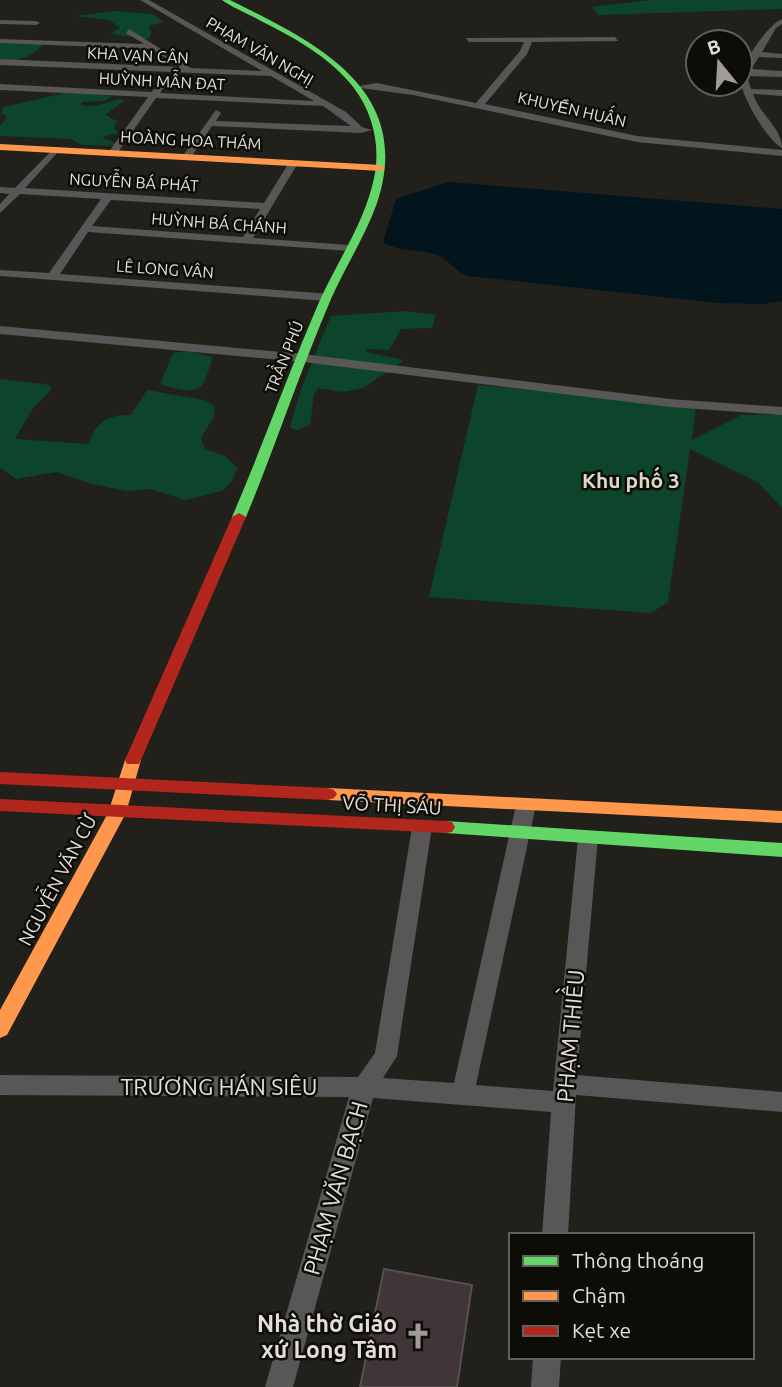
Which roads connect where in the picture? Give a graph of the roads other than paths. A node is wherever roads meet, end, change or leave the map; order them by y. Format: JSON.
{"nodes":[{"id":1,"x":144,"y":0,"type":"edge"},
{"id":2,"x":225,"y":0,"type":"edge"},
{"id":3,"x":782,"y":21,"type":"edge"},
{"id":4,"x":0,"y":22,"type":"edge"},
{"id":5,"x":129,"y":31,"type":"dead end"},
{"id":6,"x":615,"y":39,"type":"dead end"},
{"id":7,"x":469,"y":40,"type":"dead end"},
{"id":8,"x":529,"y":40,"type":"junction"},
{"id":9,"x":0,"y":41,"type":"edge"},
{"id":10,"x":15,"y":41,"type":"junction"},
{"id":11,"x":154,"y":47,"type":"junction"},
{"id":12,"x":755,"y":54,"type":"joint"},
{"id":13,"x":782,"y":56,"type":"edge"},
{"id":14,"x":244,"y":57,"type":"junction"},
{"id":15,"x":233,"y":59,"type":"dead end"},
{"id":16,"x":221,"y":61,"type":"dead end"},
{"id":17,"x":0,"y":62,"type":"edge"},
{"id":18,"x":187,"y":68,"type":"junction"},
{"id":19,"x":173,"y":70,"type":"junction"},
{"id":20,"x":754,"y":72,"type":"edge"},
{"id":21,"x":275,"y":74,"type":"junction"},
{"id":22,"x":782,"y":74,"type":"edge"},
{"id":23,"x":0,"y":87,"type":"edge"},
{"id":24,"x":357,"y":87,"type":"junction"},
{"id":25,"x":754,"y":91,"type":"edge"},
{"id":26,"x":782,"y":93,"type":"edge"},
{"id":27,"x":154,"y":95,"type":"junction"},
{"id":28,"x":751,"y":98,"type":"edge"},
{"id":29,"x":225,"y":99,"type":"junction"},
{"id":30,"x":322,"y":104,"type":"junction"},
{"id":31,"x":480,"y":104,"type":"junction"},
{"id":32,"x":209,"y":123,"type":"junction"},
{"id":33,"x":360,"y":130,"type":"junction"},
{"id":34,"x":379,"y":131,"type":"junction"},
{"id":35,"x":782,"y":145,"type":"edge"},
{"id":36,"x":0,"y":147,"type":"edge"},
{"id":37,"x":55,"y":150,"type":"junction"},
{"id":38,"x":113,"y":153,"type":"junction"},
{"id":39,"x":782,"y":153,"type":"edge"},
{"id":40,"x":187,"y":158,"type":"junction"},
{"id":41,"x":293,"y":163,"type":"junction"},
{"id":42,"x":381,"y":168,"type":"junction"},
{"id":43,"x":0,"y":190,"type":"edge"},
{"id":44,"x":16,"y":191,"type":"junction"},
{"id":45,"x":107,"y":197,"type":"junction"},
{"id":46,"x":267,"y":206,"type":"junction"},
{"id":47,"x":0,"y":210,"type":"edge"},
{"id":48,"x":86,"y":229,"type":"junction"},
{"id":49,"x":246,"y":241,"type":"junction"},
{"id":50,"x":349,"y":248,"type":"junction"},
{"id":51,"x":0,"y":273,"type":"edge"},
{"id":52,"x":52,"y":277,"type":"junction"},
{"id":53,"x":327,"y":297,"type":"junction"},
{"id":54,"x":0,"y":330,"type":"edge"},
{"id":55,"x":303,"y":358,"type":"junction"},
{"id":56,"x":782,"y":411,"type":"edge"},
{"id":57,"x":0,"y":778,"type":"edge"},
{"id":58,"x":122,"y":785,"type":"junction"},
{"id":59,"x":526,"y":804,"type":"junction"},
{"id":60,"x":0,"y":805,"type":"edge"},
{"id":61,"x":117,"y":813,"type":"junction"},
{"id":62,"x":782,"y":817,"type":"edge"},
{"id":63,"x":422,"y":827,"type":"junction"},
{"id":64,"x":519,"y":831,"type":"junction"},
{"id":65,"x":589,"y":838,"type":"junction"},
{"id":66,"x":782,"y":850,"type":"edge"},
{"id":67,"x":0,"y":1029,"type":"edge"},
{"id":68,"x":0,"y":1085,"type":"edge"},
{"id":69,"x":364,"y":1087,"type":"junction"},
{"id":70,"x":463,"y":1093,"type":"junction"},
{"id":71,"x":564,"y":1093,"type":"junction"},
{"id":72,"x":782,"y":1102,"type":"edge"},
{"id":73,"x":555,"y":1233,"type":"edge"},
{"id":74,"x":547,"y":1359,"type":"edge"},
{"id":75,"x":279,"y":1387,"type":"edge"},
{"id":76,"x":545,"y":1387,"type":"edge"}],
"edges":[{"from":1,"to":14,"type":"street","name":"PHẠM VĂN NGHỊ"},
{"from":2,"to":24,"type":"main road","name":"TRẦN PHÚ"},
{"from":3,"to":12,"type":"street"},
{"from":4,"to":10,"type":"street"},
{"from":5,"to":11,"type":"street"},
{"from":6,"to":8,"type":"street"},
{"from":7,"to":8,"type":"street"},
{"from":8,"to":31,"type":"street"},
{"from":9,"to":10,"type":"street"},
{"from":10,"to":11,"type":"street"},
{"from":11,"to":18,"type":"street"},
{"from":12,"to":13,"type":"street"},
{"from":14,"to":15,"type":"street"},
{"from":14,"to":21,"type":"street","name":"PHẠM VĂN NGHỊ"},
{"from":16,"to":18,"type":"street"},
{"from":17,"to":19,"type":"street","name":"KHA VẠN CÂN"},
{"from":18,"to":19,"type":"street"},
{"from":19,"to":21,"type":"street","name":"KHA VẠN CÂN"},
{"from":19,"to":27,"type":"street"},
{"from":20,"to":22,"type":"street"},
{"from":21,"to":30,"type":"street","name":"PHẠM VĂN NGHỊ"},
{"from":23,"to":27,"type":"street","name":"HUỲNH MẪN ĐẠT"},
{"from":24,"to":31,"type":"street","name":"KHUYỂN HUẤN"},
{"from":24,"to":34,"type":"main road","name":"TRẦN PHÚ"},
{"from":25,"to":26,"type":"street"},
{"from":27,"to":29,"type":"street","name":"HUỲNH MẪN ĐẠT"},
{"from":27,"to":38,"type":"street"},
{"from":28,"to":35,"type":"street"},
{"from":29,"to":30,"type":"street","name":"HUỲNH MẪN ĐẠT"},
{"from":29,"to":32,"type":"street"},
{"from":30,"to":33,"type":"street","name":"PHẠM VĂN NGHỊ"},
{"from":31,"to":39,"type":"street","name":"KHUYỂN HUẤN"},
{"from":32,"to":33,"type":"street"},
{"from":32,"to":40,"type":"street"},
{"from":33,"to":34,"type":"street"},
{"from":34,"to":42,"type":"main road","name":"TRẦN PHÚ"},
{"from":36,"to":37,"type":"main road","name":"HOÀNG HOA THÁM"},
{"from":37,"to":38,"type":"main road","name":"HOÀNG HOA THÁM"},
{"from":37,"to":44,"type":"street"},
{"from":38,"to":40,"type":"main road","name":"HOÀNG HOA THÁM"},
{"from":40,"to":41,"type":"main road","name":"HOÀNG HOA THÁM"},
{"from":41,"to":42,"type":"main road","name":"HOÀNG HOA THÁM"},
{"from":41,"to":46,"type":"street"},
{"from":42,"to":50,"type":"main road","name":"TRẦN PHÚ"},
{"from":43,"to":44,"type":"street","name":"NGUYỄN BÁ PHÁT"},
{"from":44,"to":45,"type":"street","name":"NGUYỄN BÁ PHÁT"},
{"from":44,"to":47,"type":"street"},
{"from":45,"to":46,"type":"street","name":"NGUYỄN BÁ PHÁT"},
{"from":45,"to":48,"type":"street"},
{"from":46,"to":49,"type":"street"},
{"from":48,"to":49,"type":"street","name":"HUỲNH BÁ CHÁNH"},
{"from":48,"to":52,"type":"street"},
{"from":49,"to":50,"type":"street","name":"HUỲNH BÁ CHÁNH"},
{"from":50,"to":53,"type":"main road","name":"TRẦN PHÚ"},
{"from":51,"to":52,"type":"street","name":"LÊ LONG VÂN"},
{"from":52,"to":53,"type":"street","name":"LÊ LONG VÂN"},
{"from":53,"to":55,"type":"main road","name":"TRẦN PHÚ"},
{"from":54,"to":55,"type":"street"},
{"from":55,"to":56,"type":"street"},
{"from":55,"to":58,"type":"main road","name":"TRẦN PHÚ"},
{"from":57,"to":58,"type":"main road","name":"VÕ THỊ SÁU"},
{"from":58,"to":59,"type":"main road","name":"VÕ THỊ SÁU"},
{"from":58,"to":61,"type":"main road","name":"NGUYỄN VĂN CỪ"},
{"from":59,"to":62,"type":"main road","name":"VÕ THỊ SÁU"},
{"from":59,"to":64,"type":"street"},
{"from":60,"to":61,"type":"main road","name":"VÕ THỊ SÁU"},
{"from":61,"to":63,"type":"main road","name":"VÕ THỊ SÁU"},
{"from":61,"to":67,"type":"main road","name":"NGUYỄN VĂN CỪ"},
{"from":63,"to":64,"type":"main road","name":"VÕ THỊ SÁU"},
{"from":63,"to":69,"type":"street","name":"PHẠM VĂN BẠCH"},
{"from":64,"to":65,"type":"main road","name":"VÕ THỊ SÁU"},
{"from":64,"to":70,"type":"street"},
{"from":65,"to":66,"type":"main road","name":"VÕ THỊ SÁU"},
{"from":65,"to":71,"type":"street","name":"PHẠM THIỀU"},
{"from":68,"to":69,"type":"street","name":"TRƯƠNG HÁN SIÊU"},
{"from":69,"to":70,"type":"street","name":"TRƯƠNG HÁN SIÊU"},
{"from":69,"to":75,"type":"street","name":"PHẠM VĂN BẠCH"},
{"from":70,"to":71,"type":"street","name":"TRƯƠNG HÁN SIÊU"},
{"from":71,"to":72,"type":"street","name":"TRƯƠNG HÁN SIÊU"},
{"from":71,"to":73,"type":"street","name":"PHẠM THIỀU"},
{"from":74,"to":76,"type":"street"}]}
